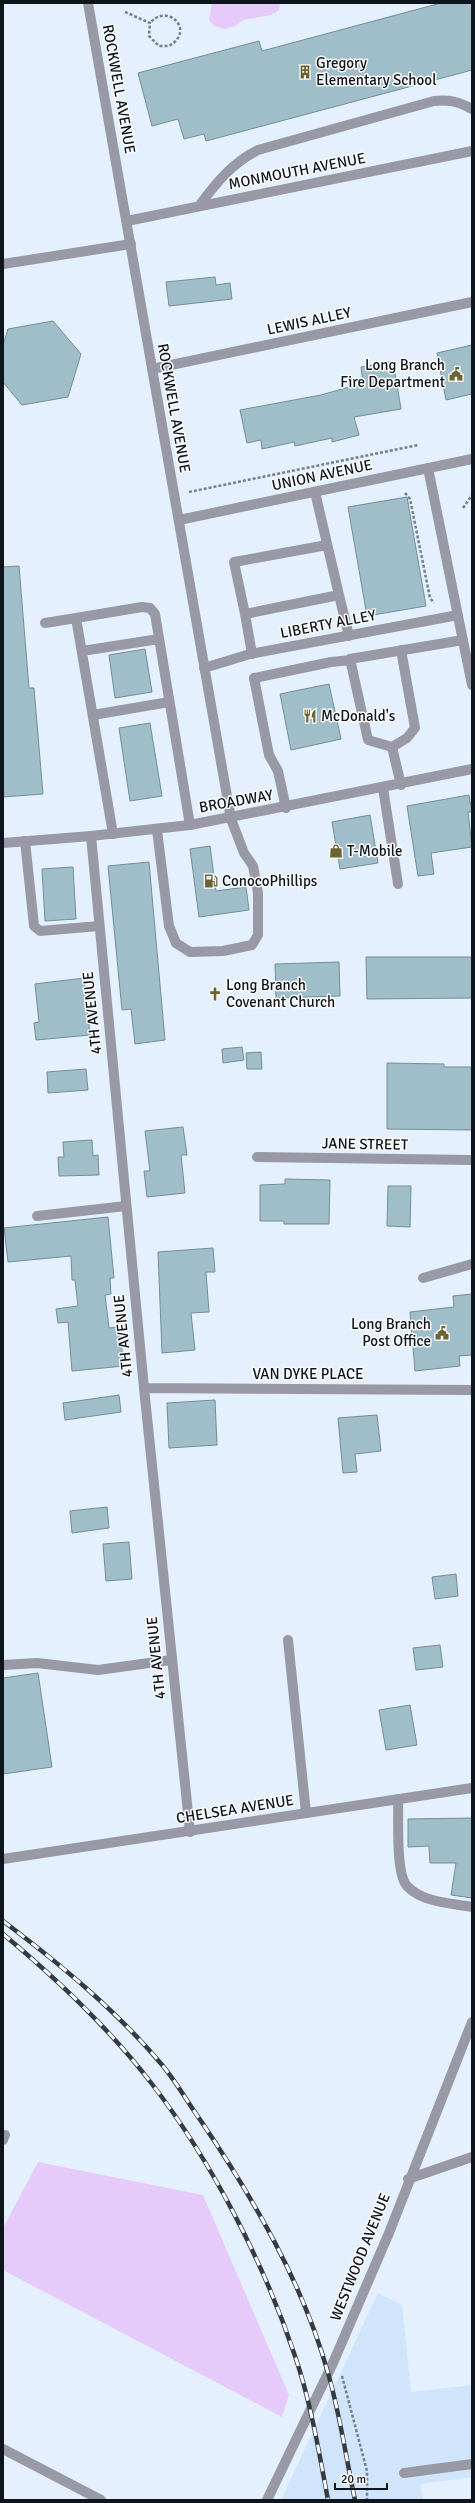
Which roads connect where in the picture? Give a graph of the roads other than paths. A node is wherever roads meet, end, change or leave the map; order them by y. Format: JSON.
{"nodes":[{"id":1,"x":88,"y":3,"type":"edge"},
{"id":2,"x":472,"y":109,"type":"edge"},
{"id":3,"x":472,"y":151,"type":"edge"},
{"id":4,"x":199,"y":206,"type":"junction"},
{"id":5,"x":127,"y":221,"type":"junction"},
{"id":6,"x":131,"y":244,"type":"junction"},
{"id":7,"x":3,"y":264,"type":"edge"},
{"id":8,"x":472,"y":302,"type":"edge"},
{"id":9,"x":152,"y":369,"type":"junction"},
{"id":10,"x":472,"y":459,"type":"edge"},
{"id":11,"x":428,"y":468,"type":"junction"},
{"id":12,"x":315,"y":492,"type":"junction"},
{"id":13,"x":179,"y":520,"type":"junction"},
{"id":14,"x":327,"y":545,"type":"junction"},
{"id":15,"x":339,"y":595,"type":"junction"},
{"id":16,"x":245,"y":614,"type":"junction"},
{"id":17,"x":458,"y":615,"type":"junction"},
{"id":18,"x":76,"y":618,"type":"junction"},
{"id":19,"x":44,"y":623,"type":"dead end"},
{"id":20,"x":349,"y":636,"type":"junction"},
{"id":21,"x":159,"y":639,"type":"junction"},
{"id":22,"x":463,"y":640,"type":"junction"},
{"id":23,"x":401,"y":650,"type":"junction"},
{"id":24,"x":82,"y":652,"type":"junction"},
{"id":25,"x":252,"y":654,"type":"junction"},
{"id":26,"x":351,"y":660,"type":"junction"},
{"id":27,"x":204,"y":668,"type":"junction"},
{"id":28,"x":472,"y":685,"type":"edge"},
{"id":29,"x":169,"y":702,"type":"junction"},
{"id":30,"x":93,"y":715,"type":"junction"},
{"id":31,"x":392,"y":747,"type":"junction"},
{"id":32,"x":472,"y":769,"type":"edge"},
{"id":33,"x":401,"y":785,"type":"junction"},
{"id":34,"x":383,"y":788,"type":"junction"},
{"id":35,"x":286,"y":808,"type":"junction"},
{"id":36,"x":231,"y":818,"type":"junction"},
{"id":37,"x":190,"y":825,"type":"junction"},
{"id":38,"x":157,"y":830,"type":"junction"},
{"id":39,"x":113,"y":834,"type":"junction"},
{"id":40,"x":91,"y":836,"type":"junction"},
{"id":41,"x":25,"y":841,"type":"junction"},
{"id":42,"x":3,"y":843,"type":"edge"},
{"id":43,"x":398,"y":884,"type":"dead end"},
{"id":44,"x":99,"y":926,"type":"junction"},
{"id":45,"x":257,"y":1157,"type":"dead end"},
{"id":46,"x":472,"y":1160,"type":"edge"},
{"id":47,"x":126,"y":1206,"type":"junction"},
{"id":48,"x":37,"y":1216,"type":"dead end"},
{"id":49,"x":472,"y":1264,"type":"edge"},
{"id":50,"x":423,"y":1278,"type":"dead end"},
{"id":51,"x":144,"y":1388,"type":"junction"},
{"id":52,"x":472,"y":1390,"type":"edge"},
{"id":53,"x":288,"y":1640,"type":"dead end"},
{"id":54,"x":171,"y":1660,"type":"junction"},
{"id":55,"x":3,"y":1666,"type":"edge"},
{"id":56,"x":472,"y":1788,"type":"edge"},
{"id":57,"x":398,"y":1799,"type":"junction"},
{"id":58,"x":306,"y":1813,"type":"junction"},
{"id":59,"x":190,"y":1832,"type":"junction"},
{"id":60,"x":3,"y":1859,"type":"edge"},
{"id":61,"x":472,"y":1908,"type":"edge"},
{"id":62,"x":472,"y":2022,"type":"edge"},
{"id":63,"x":472,"y":2157,"type":"edge"},
{"id":64,"x":408,"y":2179,"type":"junction"},
{"id":65,"x":3,"y":2449,"type":"edge"},
{"id":66,"x":472,"y":2464,"type":"edge"},
{"id":67,"x":404,"y":2473,"type":"dead end"},
{"id":68,"x":101,"y":2500,"type":"edge"},
{"id":69,"x":268,"y":2500,"type":"edge"}],
"edges":[{"from":1,"to":5,"type":"street","name":"ROCKWELL AVENUE"},
{"from":2,"to":4,"type":"street"},
{"from":3,"to":4,"type":"street","name":"MONMOUTH AVENUE"},
{"from":4,"to":5,"type":"street","name":"MONMOUTH AVENUE"},
{"from":5,"to":6,"type":"street","name":"ROCKWELL AVENUE"},
{"from":6,"to":7,"type":"street"},
{"from":6,"to":9,"type":"street","name":"ROCKWELL AVENUE"},
{"from":8,"to":9,"type":"street","name":"LEWIS ALLEY"},
{"from":9,"to":13,"type":"street","name":"ROCKWELL AVENUE"},
{"from":10,"to":11,"type":"street","name":"UNION AVENUE"},
{"from":11,"to":12,"type":"street","name":"UNION AVENUE"},
{"from":11,"to":17,"type":"street"},
{"from":12,"to":13,"type":"street","name":"UNION AVENUE"},
{"from":12,"to":14,"type":"street"},
{"from":13,"to":27,"type":"street","name":"ROCKWELL AVENUE"},
{"from":14,"to":15,"type":"street"},
{"from":14,"to":16,"type":"street"},
{"from":15,"to":16,"type":"street"},
{"from":15,"to":20,"type":"street"},
{"from":16,"to":25,"type":"street"},
{"from":17,"to":20,"type":"street","name":"LIBERTY ALLEY"},
{"from":17,"to":22,"type":"street"},
{"from":18,"to":19,"type":"street"},
{"from":18,"to":21,"type":"street"},
{"from":18,"to":24,"type":"street"},
{"from":20,"to":25,"type":"street","name":"LIBERTY ALLEY"},
{"from":21,"to":24,"type":"street"},
{"from":21,"to":29,"type":"street"},
{"from":22,"to":23,"type":"street"},
{"from":22,"to":28,"type":"street"},
{"from":23,"to":26,"type":"street"},
{"from":23,"to":31,"type":"street"},
{"from":24,"to":30,"type":"street"},
{"from":25,"to":27,"type":"street","name":"LIBERTY ALLEY"},
{"from":26,"to":31,"type":"street"},
{"from":26,"to":35,"type":"street"},
{"from":27,"to":36,"type":"street","name":"ROCKWELL AVENUE"},
{"from":29,"to":30,"type":"street"},
{"from":29,"to":37,"type":"street"},
{"from":30,"to":39,"type":"street"},
{"from":31,"to":33,"type":"street"},
{"from":32,"to":33,"type":"street","name":"BROADWAY"},
{"from":33,"to":34,"type":"street","name":"BROADWAY"},
{"from":34,"to":35,"type":"street","name":"BROADWAY"},
{"from":34,"to":43,"type":"street"},
{"from":35,"to":36,"type":"street","name":"BROADWAY"},
{"from":36,"to":37,"type":"street","name":"BROADWAY"},
{"from":36,"to":38,"type":"street","name":"ROCKWELL AVENUE"},
{"from":37,"to":38,"type":"street","name":"BROADWAY"},
{"from":38,"to":39,"type":"street","name":"BROADWAY"},
{"from":39,"to":40,"type":"street","name":"BROADWAY"},
{"from":40,"to":41,"type":"street","name":"BROADWAY"},
{"from":40,"to":44,"type":"street","name":"4TH AVENUE"},
{"from":41,"to":42,"type":"street","name":"BROADWAY"},
{"from":41,"to":44,"type":"street"},
{"from":44,"to":47,"type":"street","name":"4TH AVENUE"},
{"from":45,"to":46,"type":"street","name":"JANE STREET"},
{"from":47,"to":48,"type":"street"},
{"from":47,"to":51,"type":"street","name":"4TH AVENUE"},
{"from":49,"to":50,"type":"street"},
{"from":51,"to":52,"type":"street","name":"VAN DYKE PLACE"},
{"from":51,"to":54,"type":"street","name":"4TH AVENUE"},
{"from":53,"to":58,"type":"street"},
{"from":54,"to":55,"type":"street"},
{"from":54,"to":59,"type":"street","name":"4TH AVENUE"},
{"from":56,"to":57,"type":"street","name":"CHELSEA AVENUE"},
{"from":57,"to":58,"type":"street","name":"CHELSEA AVENUE"},
{"from":57,"to":61,"type":"street"},
{"from":58,"to":59,"type":"street","name":"CHELSEA AVENUE"},
{"from":59,"to":60,"type":"street","name":"CHELSEA AVENUE"},
{"from":62,"to":64,"type":"street","name":"WESTWOOD AVENUE"},
{"from":63,"to":64,"type":"street"},
{"from":64,"to":69,"type":"street","name":"WESTWOOD AVENUE"},
{"from":65,"to":68,"type":"street"},
{"from":66,"to":67,"type":"street"}]}
